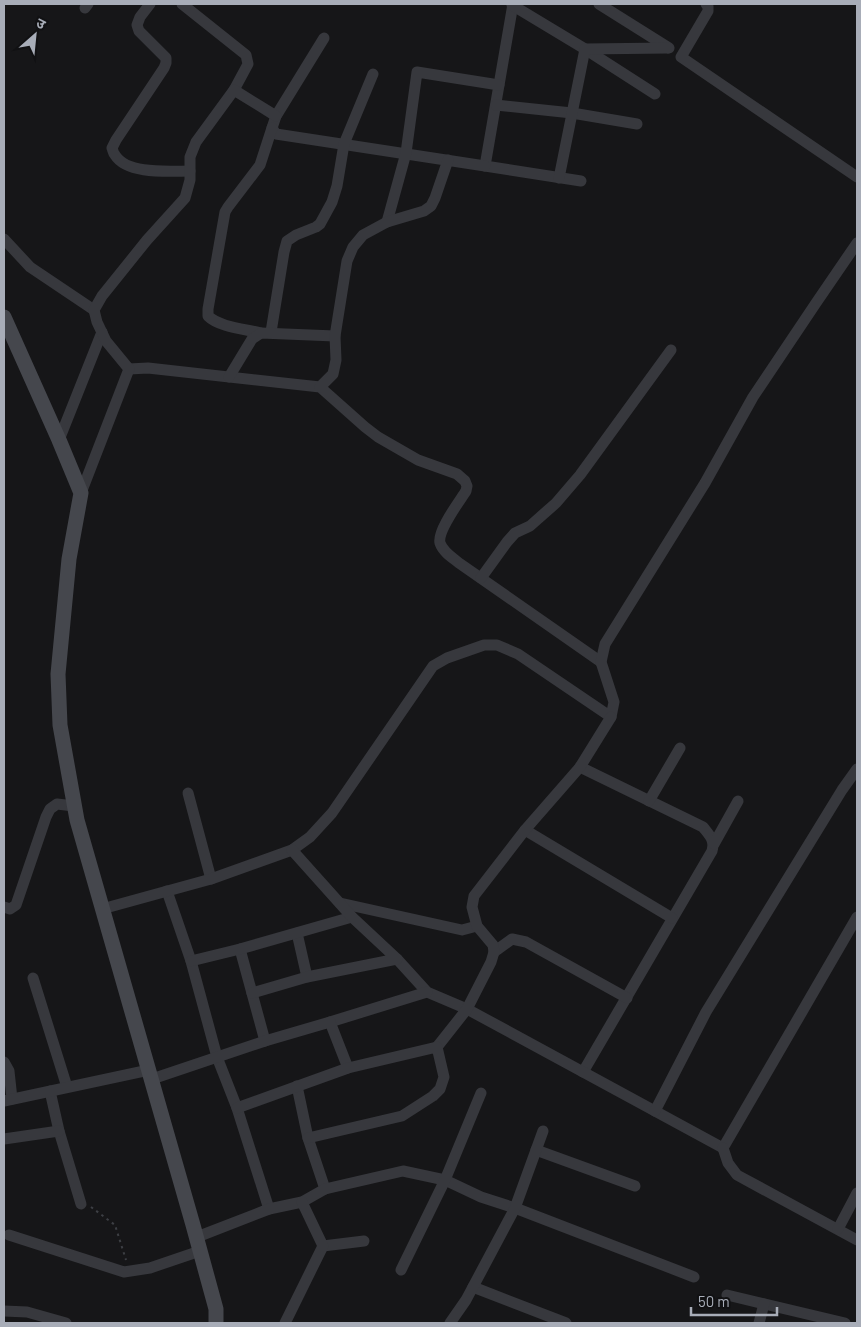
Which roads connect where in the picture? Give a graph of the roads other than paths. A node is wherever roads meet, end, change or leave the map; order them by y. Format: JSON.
{"nodes":[{"id":1,"x":150,"y":4,"type":"edge"},
{"id":2,"x":182,"y":4,"type":"edge"},
{"id":3,"x":512,"y":4,"type":"edge"},
{"id":4,"x":599,"y":4,"type":"edge"},
{"id":5,"x":710,"y":4,"type":"edge"},
{"id":6,"x":324,"y":38,"type":"dead end"},
{"id":7,"x":668,"y":48,"type":"junction"},
{"id":8,"x":585,"y":49,"type":"junction"},
{"id":9,"x":681,"y":57,"type":"junction"},
{"id":10,"x":373,"y":74,"type":"dead end"},
{"id":11,"x":499,"y":85,"type":"junction"},
{"id":12,"x":234,"y":90,"type":"junction"},
{"id":13,"x":655,"y":94,"type":"dead end"},
{"id":14,"x":496,"y":104,"type":"junction"},
{"id":15,"x":572,"y":113,"type":"junction"},
{"id":16,"x":276,"y":116,"type":"junction"},
{"id":17,"x":637,"y":124,"type":"dead end"},
{"id":18,"x":272,"y":128,"type":"junction"},
{"id":19,"x":344,"y":144,"type":"junction"},
{"id":20,"x":406,"y":153,"type":"junction"},
{"id":21,"x":448,"y":160,"type":"junction"},
{"id":22,"x":484,"y":166,"type":"junction"},
{"id":23,"x":190,"y":171,"type":"junction"},
{"id":24,"x":857,"y":177,"type":"edge"},
{"id":25,"x":559,"y":178,"type":"junction"},
{"id":26,"x":581,"y":181,"type":"dead end"},
{"id":27,"x":387,"y":222,"type":"junction"},
{"id":28,"x":4,"y":239,"type":"edge"},
{"id":29,"x":857,"y":243,"type":"edge"},
{"id":30,"x":94,"y":310,"type":"junction"},
{"id":31,"x":4,"y":317,"type":"edge"},
{"id":32,"x":102,"y":332,"type":"junction"},
{"id":33,"x":266,"y":333,"type":"junction"},
{"id":34,"x":335,"y":336,"type":"junction"},
{"id":35,"x":671,"y":350,"type":"dead end"},
{"id":36,"x":129,"y":370,"type":"junction"},
{"id":37,"x":229,"y":377,"type":"junction"},
{"id":38,"x":320,"y":387,"type":"junction"},
{"id":39,"x":59,"y":440,"type":"junction"},
{"id":40,"x":81,"y":493,"type":"junction"},
{"id":41,"x":481,"y":578,"type":"junction"},
{"id":42,"x":601,"y":662,"type":"junction"},
{"id":43,"x":611,"y":717,"type":"junction"},
{"id":44,"x":680,"y":748,"type":"dead end"},
{"id":45,"x":580,"y":767,"type":"junction"},
{"id":46,"x":857,"y":769,"type":"edge"},
{"id":47,"x":188,"y":793,"type":"dead end"},
{"id":48,"x":649,"y":801,"type":"junction"},
{"id":49,"x":738,"y":801,"type":"dead end"},
{"id":50,"x":74,"y":806,"type":"junction"},
{"id":51,"x":526,"y":830,"type":"junction"},
{"id":52,"x":714,"y":844,"type":"junction"},
{"id":53,"x":292,"y":850,"type":"junction"},
{"id":54,"x":211,"y":879,"type":"junction"},
{"id":55,"x":167,"y":891,"type":"junction"},
{"id":56,"x":340,"y":903,"type":"junction"},
{"id":57,"x":4,"y":907,"type":"edge"},
{"id":58,"x":102,"y":909,"type":"junction"},
{"id":59,"x":352,"y":917,"type":"junction"},
{"id":60,"x":857,"y":917,"type":"edge"},
{"id":61,"x":672,"y":918,"type":"junction"},
{"id":62,"x":477,"y":926,"type":"junction"},
{"id":63,"x":297,"y":933,"type":"junction"},
{"id":64,"x":240,"y":949,"type":"junction"},
{"id":65,"x":494,"y":952,"type":"junction"},
{"id":66,"x":397,"y":960,"type":"junction"},
{"id":67,"x":190,"y":961,"type":"junction"},
{"id":68,"x":307,"y":977,"type":"junction"},
{"id":69,"x":34,"y":978,"type":"dead end"},
{"id":70,"x":427,"y":992,"type":"junction"},
{"id":71,"x":252,"y":993,"type":"junction"},
{"id":72,"x":626,"y":998,"type":"junction"},
{"id":73,"x":467,"y":1009,"type":"junction"},
{"id":74,"x":330,"y":1022,"type":"junction"},
{"id":75,"x":265,"y":1041,"type":"junction"},
{"id":76,"x":437,"y":1047,"type":"junction"},
{"id":77,"x":217,"y":1057,"type":"junction"},
{"id":78,"x":4,"y":1062,"type":"edge"},
{"id":79,"x":348,"y":1068,"type":"junction"},
{"id":80,"x":583,"y":1072,"type":"junction"},
{"id":81,"x":150,"y":1074,"type":"junction"},
{"id":82,"x":297,"y":1086,"type":"junction"},
{"id":83,"x":67,"y":1087,"type":"junction"},
{"id":84,"x":50,"y":1091,"type":"junction"},
{"id":85,"x":481,"y":1093,"type":"dead end"},
{"id":86,"x":8,"y":1100,"type":"edge"},
{"id":87,"x":237,"y":1108,"type":"junction"},
{"id":88,"x":655,"y":1111,"type":"junction"},
{"id":89,"x":59,"y":1131,"type":"junction"},
{"id":90,"x":543,"y":1131,"type":"dead end"},
{"id":91,"x":4,"y":1138,"type":"edge"},
{"id":92,"x":308,"y":1138,"type":"junction"},
{"id":93,"x":723,"y":1148,"type":"junction"},
{"id":94,"x":536,"y":1150,"type":"junction"},
{"id":95,"x":445,"y":1180,"type":"junction"},
{"id":96,"x":635,"y":1186,"type":"dead end"},
{"id":97,"x":325,"y":1189,"type":"junction"},
{"id":98,"x":857,"y":1193,"type":"edge"},
{"id":99,"x":302,"y":1202,"type":"junction"},
{"id":100,"x":81,"y":1204,"type":"road end"},
{"id":101,"x":515,"y":1208,"type":"junction"},
{"id":102,"x":268,"y":1209,"type":"junction"},
{"id":103,"x":838,"y":1230,"type":"junction"},
{"id":104,"x":9,"y":1234,"type":"dead end"},
{"id":105,"x":857,"y":1240,"type":"edge"},
{"id":106,"x":364,"y":1241,"type":"dead end"},
{"id":107,"x":198,"y":1244,"type":"junction"},
{"id":108,"x":323,"y":1246,"type":"junction"},
{"id":109,"x":401,"y":1270,"type":"dead end"},
{"id":110,"x":694,"y":1277,"type":"dead end"},
{"id":111,"x":473,"y":1287,"type":"junction"},
{"id":112,"x":727,"y":1295,"type":"dead end"},
{"id":113,"x":764,"y":1304,"type":"junction"},
{"id":114,"x":4,"y":1311,"type":"edge"},
{"id":115,"x":66,"y":1323,"type":"edge"},
{"id":116,"x":216,"y":1323,"type":"edge"},
{"id":117,"x":285,"y":1323,"type":"edge"},
{"id":118,"x":450,"y":1323,"type":"edge"},
{"id":119,"x":566,"y":1323,"type":"edge"},
{"id":120,"x":759,"y":1323,"type":"edge"},
{"id":121,"x":845,"y":1323,"type":"edge"}],
"edges":[{"from":1,"to":23,"type":"street"},
{"from":2,"to":12,"type":"street"},
{"from":3,"to":8,"type":"street"},
{"from":3,"to":11,"type":"street"},
{"from":4,"to":7,"type":"street"},
{"from":5,"to":9,"type":"street"},
{"from":6,"to":16,"type":"street"},
{"from":7,"to":8,"type":"street"},
{"from":7,"to":9,"type":"street"},
{"from":8,"to":13,"type":"street"},
{"from":8,"to":15,"type":"street"},
{"from":9,"to":24,"type":"street"},
{"from":10,"to":19,"type":"street"},
{"from":11,"to":14,"type":"street"},
{"from":11,"to":20,"type":"street"},
{"from":12,"to":16,"type":"street"},
{"from":12,"to":23,"type":"street"},
{"from":14,"to":15,"type":"street"},
{"from":14,"to":22,"type":"street"},
{"from":15,"to":17,"type":"street"},
{"from":15,"to":25,"type":"street"},
{"from":16,"to":18,"type":"street"},
{"from":18,"to":19,"type":"street"},
{"from":18,"to":33,"type":"street"},
{"from":19,"to":20,"type":"street"},
{"from":19,"to":33,"type":"street"},
{"from":20,"to":21,"type":"street"},
{"from":20,"to":27,"type":"street"},
{"from":21,"to":22,"type":"street"},
{"from":21,"to":27,"type":"street"},
{"from":22,"to":25,"type":"street"},
{"from":23,"to":30,"type":"street"},
{"from":25,"to":26,"type":"street"},
{"from":27,"to":34,"type":"street"},
{"from":28,"to":30,"type":"street"},
{"from":29,"to":42,"type":"street"},
{"from":30,"to":32,"type":"street"},
{"from":31,"to":39,"type":"street"},
{"from":32,"to":36,"type":"street"},
{"from":32,"to":39,"type":"street"},
{"from":33,"to":34,"type":"street"},
{"from":33,"to":37,"type":"street"},
{"from":34,"to":38,"type":"street"},
{"from":35,"to":41,"type":"street"},
{"from":36,"to":37,"type":"street"},
{"from":36,"to":40,"type":"street"},
{"from":37,"to":38,"type":"street"},
{"from":38,"to":41,"type":"street"},
{"from":39,"to":40,"type":"street"},
{"from":40,"to":50,"type":"street"},
{"from":41,"to":42,"type":"street"},
{"from":42,"to":43,"type":"street"},
{"from":43,"to":45,"type":"street"},
{"from":43,"to":53,"type":"street"},
{"from":44,"to":48,"type":"street"},
{"from":45,"to":48,"type":"street"},
{"from":45,"to":51,"type":"street"},
{"from":46,"to":88,"type":"street"},
{"from":47,"to":54,"type":"street"},
{"from":48,"to":52,"type":"street"},
{"from":49,"to":52,"type":"street"},
{"from":50,"to":57,"type":"street"},
{"from":50,"to":58,"type":"street"},
{"from":51,"to":61,"type":"street"},
{"from":51,"to":62,"type":"street"},
{"from":52,"to":61,"type":"street"},
{"from":53,"to":54,"type":"street"},
{"from":53,"to":56,"type":"street"},
{"from":54,"to":55,"type":"street"},
{"from":55,"to":58,"type":"street"},
{"from":55,"to":67,"type":"street"},
{"from":56,"to":59,"type":"street"},
{"from":56,"to":62,"type":"street"},
{"from":58,"to":81,"type":"street"},
{"from":59,"to":63,"type":"street"},
{"from":59,"to":66,"type":"street"},
{"from":60,"to":93,"type":"street"},
{"from":61,"to":72,"type":"street"},
{"from":62,"to":65,"type":"street"},
{"from":63,"to":64,"type":"street"},
{"from":63,"to":68,"type":"street"},
{"from":64,"to":67,"type":"street"},
{"from":64,"to":71,"type":"street"},
{"from":65,"to":72,"type":"street"},
{"from":65,"to":73,"type":"street"},
{"from":66,"to":68,"type":"street"},
{"from":66,"to":70,"type":"street"},
{"from":67,"to":77,"type":"street"},
{"from":68,"to":71,"type":"street"},
{"from":69,"to":83,"type":"street"},
{"from":70,"to":73,"type":"street"},
{"from":70,"to":74,"type":"street"},
{"from":71,"to":75,"type":"street"},
{"from":72,"to":80,"type":"street"},
{"from":73,"to":76,"type":"street"},
{"from":73,"to":80,"type":"street"},
{"from":74,"to":75,"type":"street"},
{"from":74,"to":79,"type":"street"},
{"from":75,"to":77,"type":"street"},
{"from":76,"to":79,"type":"street"},
{"from":76,"to":92,"type":"street"},
{"from":77,"to":81,"type":"street"},
{"from":77,"to":87,"type":"street"},
{"from":78,"to":86,"type":"street"},
{"from":79,"to":82,"type":"street"},
{"from":80,"to":88,"type":"street"},
{"from":81,"to":83,"type":"street"},
{"from":81,"to":107,"type":"street"},
{"from":82,"to":87,"type":"street"},
{"from":82,"to":92,"type":"street"},
{"from":83,"to":84,"type":"street"},
{"from":84,"to":86,"type":"street"},
{"from":84,"to":89,"type":"street"},
{"from":85,"to":95,"type":"street"},
{"from":87,"to":102,"type":"street"},
{"from":88,"to":93,"type":"street"},
{"from":89,"to":91,"type":"street"},
{"from":89,"to":100,"type":"street"},
{"from":90,"to":94,"type":"street"},
{"from":92,"to":97,"type":"street"},
{"from":93,"to":103,"type":"street"},
{"from":94,"to":96,"type":"street"},
{"from":94,"to":101,"type":"street"},
{"from":95,"to":97,"type":"street"},
{"from":95,"to":101,"type":"street"},
{"from":95,"to":109,"type":"street"},
{"from":97,"to":99,"type":"street"},
{"from":98,"to":103,"type":"street"},
{"from":99,"to":102,"type":"street"},
{"from":99,"to":108,"type":"street"},
{"from":101,"to":110,"type":"street"},
{"from":101,"to":111,"type":"street"},
{"from":102,"to":107,"type":"street"},
{"from":103,"to":105,"type":"street"},
{"from":104,"to":107,"type":"street"},
{"from":106,"to":108,"type":"street"},
{"from":107,"to":116,"type":"street"},
{"from":108,"to":117,"type":"street"},
{"from":111,"to":118,"type":"street"},
{"from":111,"to":119,"type":"street"},
{"from":112,"to":113,"type":"street"},
{"from":113,"to":120,"type":"street"},
{"from":113,"to":121,"type":"street"},
{"from":114,"to":115,"type":"street"}]}
